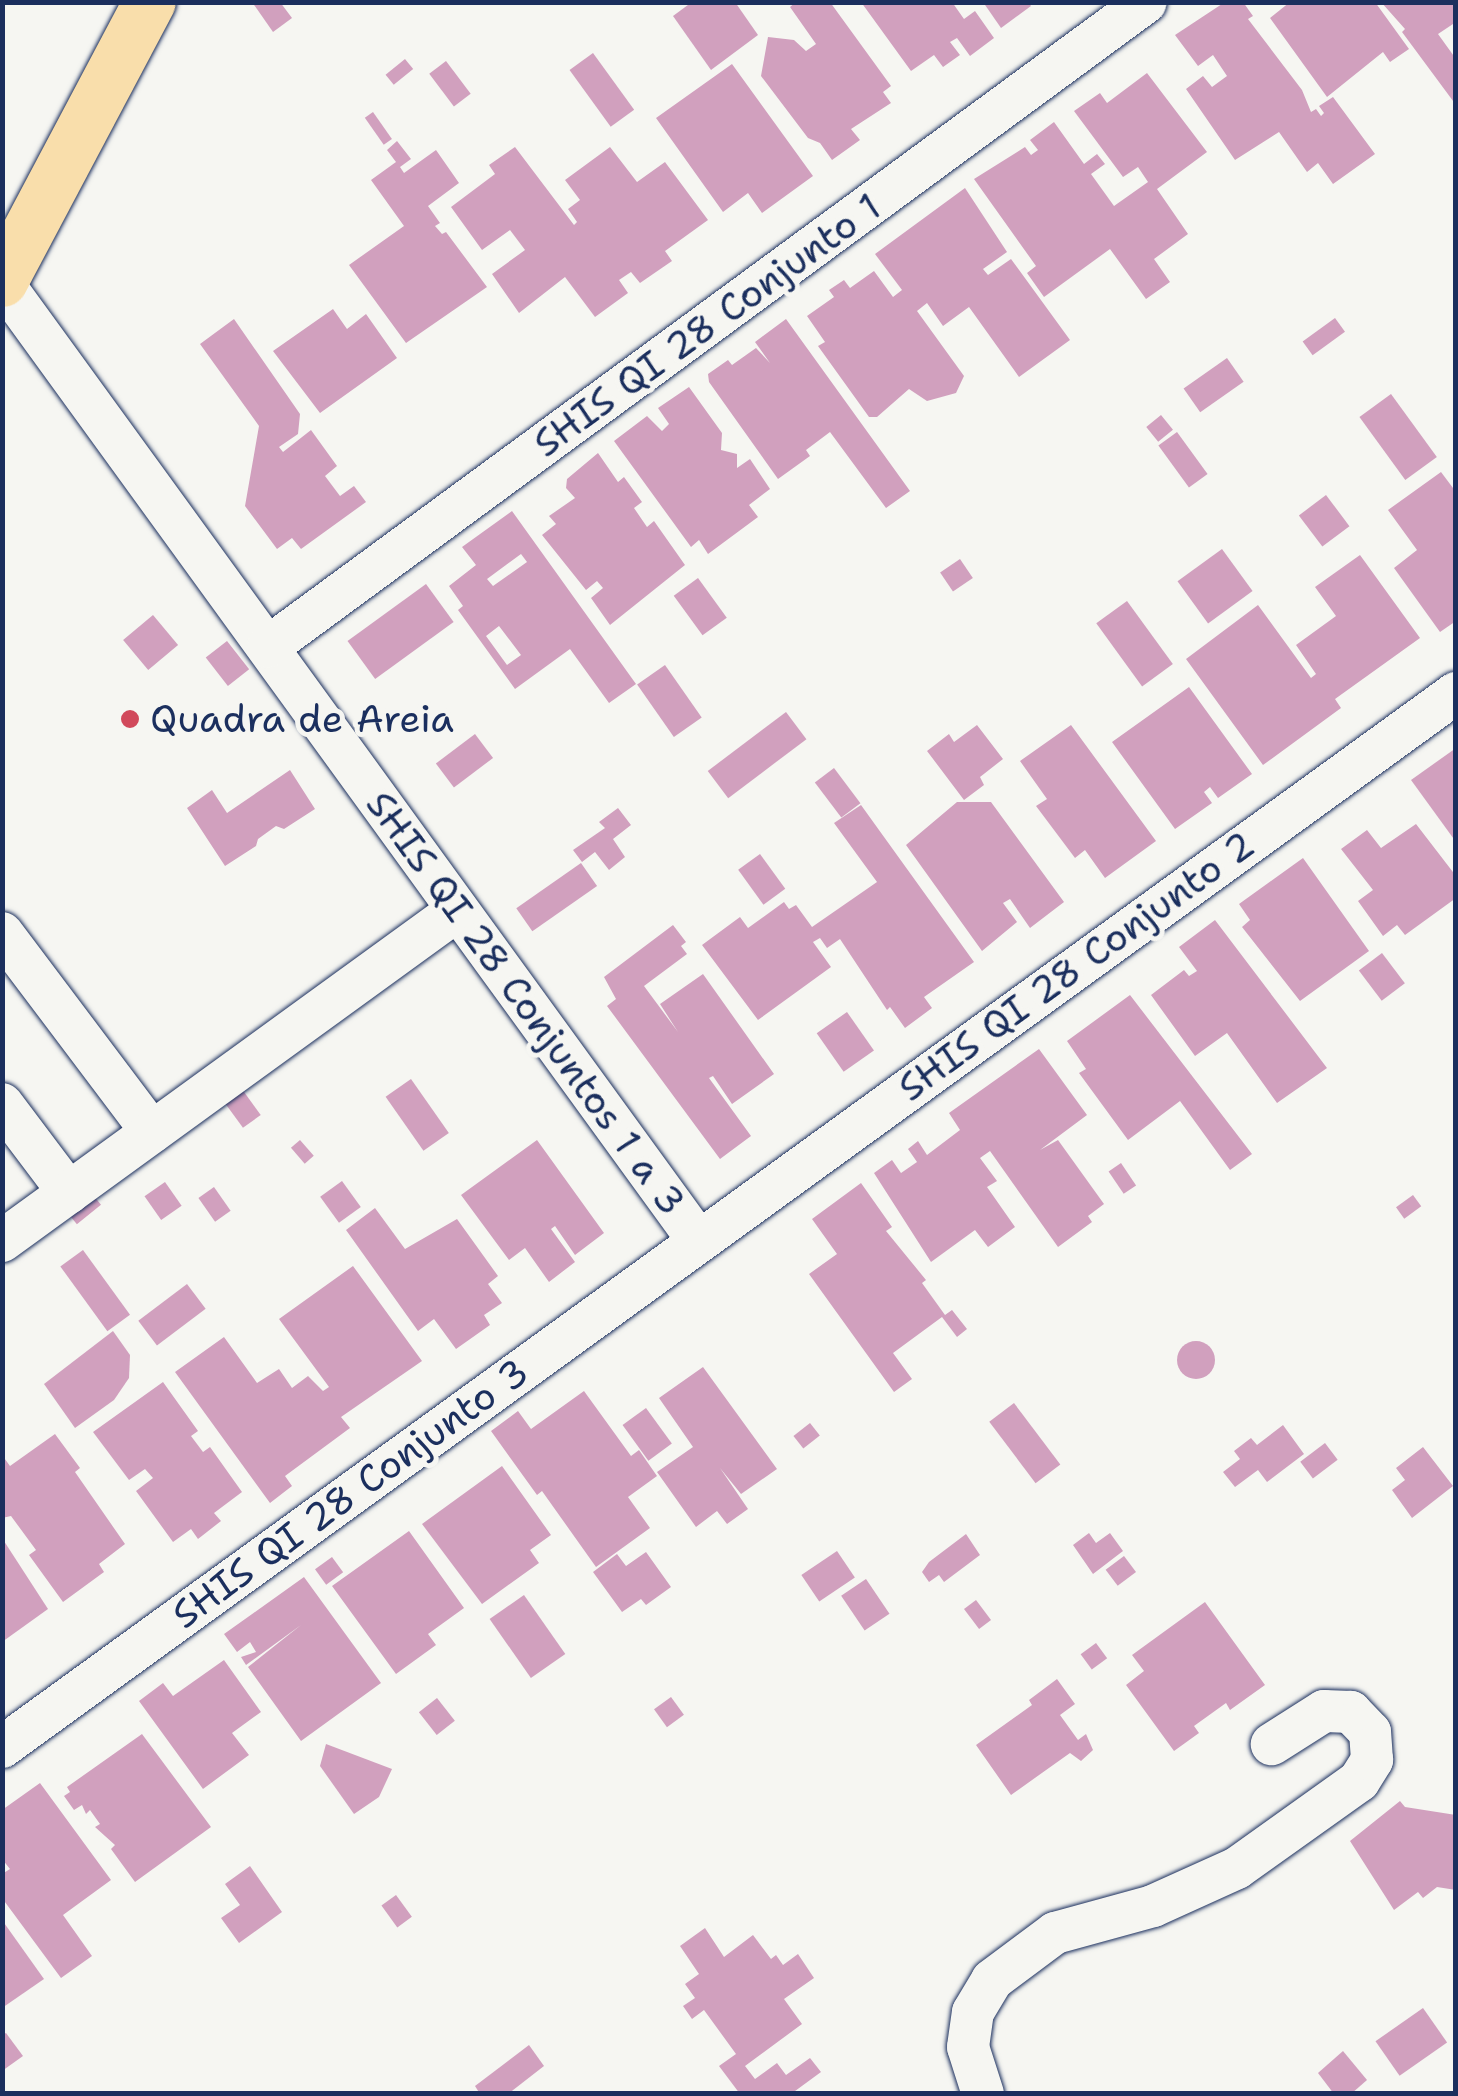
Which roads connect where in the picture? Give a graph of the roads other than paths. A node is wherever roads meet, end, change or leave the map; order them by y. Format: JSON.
{"nodes":[{"id":1,"x":150,"y":2,"type":"edge"},
{"id":2,"x":1146,"y":2,"type":"edge"},
{"id":3,"x":2,"y":281,"type":"edge"},
{"id":4,"x":268,"y":647,"type":"junction"},
{"id":5,"x":1456,"y":692,"type":"edge"},
{"id":6,"x":458,"y":910,"type":"junction"},
{"id":7,"x":2,"y":933,"type":"edge"},
{"id":8,"x":2,"y":1104,"type":"edge"},
{"id":9,"x":152,"y":1132,"type":"junction"},
{"id":10,"x":69,"y":1193,"type":"junction"},
{"id":11,"x":697,"y":1239,"type":"junction"},
{"id":12,"x":2,"y":1242,"type":"edge"},
{"id":13,"x":1272,"y":1744,"type":"dead end"},
{"id":14,"x":2,"y":1746,"type":"edge"},
{"id":15,"x":983,"y":2094,"type":"edge"}],
"edges":[{"from":1,"to":3,"type":"main road"},
{"from":2,"to":4,"type":"street","name":"SHIS QI 28 Conjunto 1"},
{"from":3,"to":4,"type":"street","name":"SHIS QI 28 Conjuntos 1 a 3"},
{"from":4,"to":6,"type":"street","name":"SHIS QI 28 Conjuntos 1 a 3"},
{"from":5,"to":11,"type":"street","name":"SHIS QI 28 Conjunto 2"},
{"from":6,"to":9,"type":"street"},
{"from":6,"to":11,"type":"street","name":"SHIS QI 28 Conjuntos 1 a 3"},
{"from":7,"to":9,"type":"street"},
{"from":8,"to":10,"type":"street"},
{"from":9,"to":10,"type":"street"},
{"from":10,"to":12,"type":"street"},
{"from":11,"to":14,"type":"street","name":"SHIS QI 28 Conjunto 3"},
{"from":13,"to":15,"type":"street"}]}
